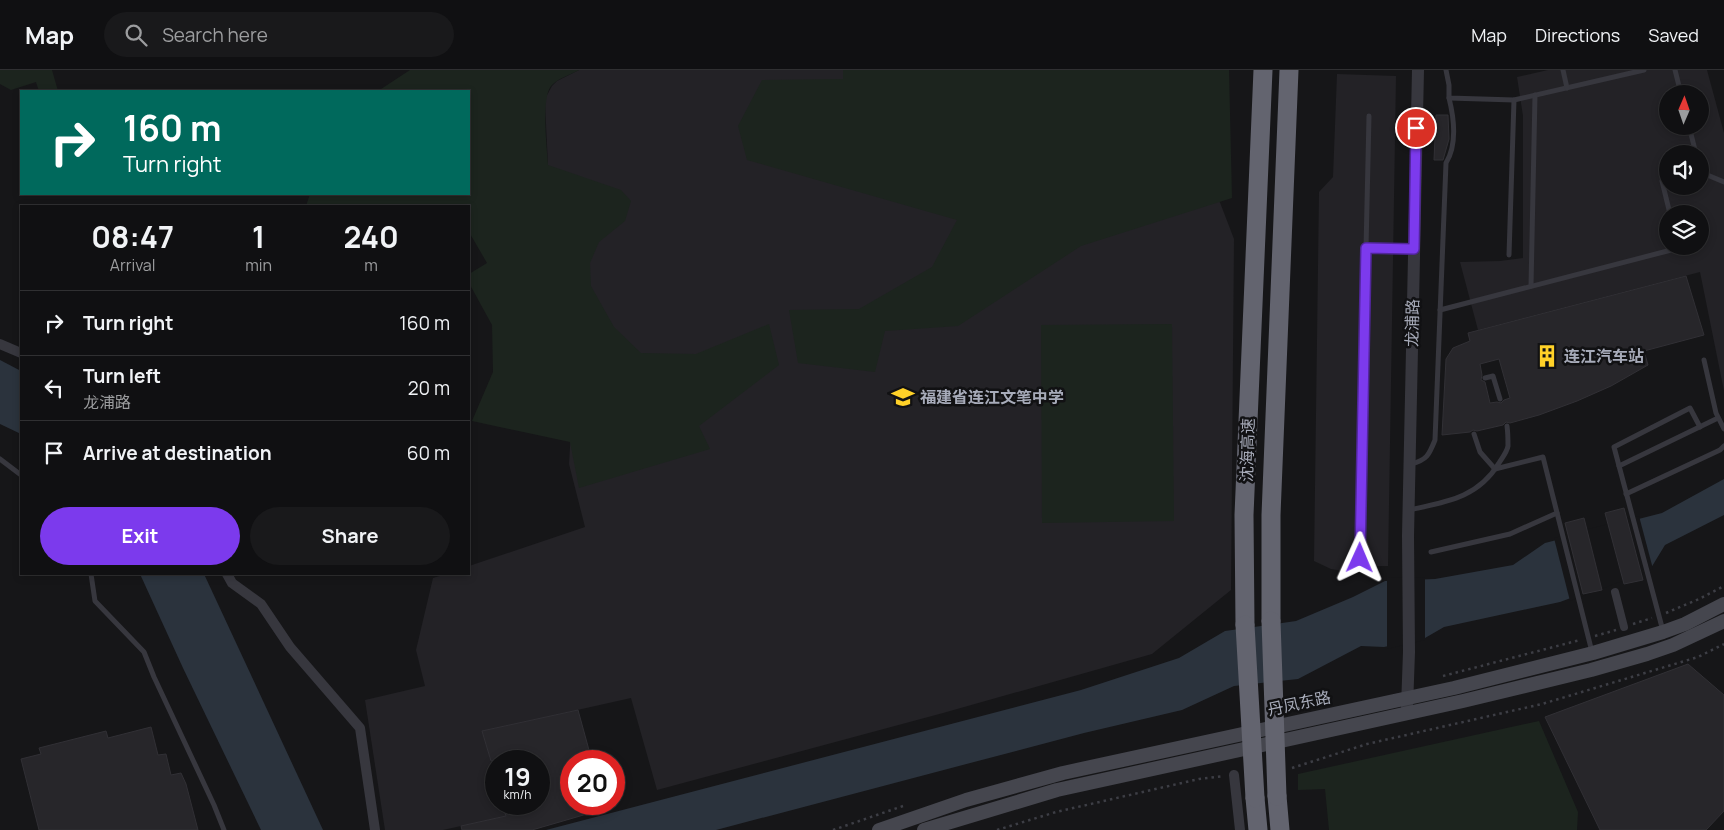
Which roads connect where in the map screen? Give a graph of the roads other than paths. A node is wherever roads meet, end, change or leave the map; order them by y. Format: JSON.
{"nodes":[{"id":1,"x":1264,"y":70,"type":"edge"},
{"id":2,"x":1289,"y":70,"type":"edge"},
{"id":3,"x":1418,"y":70,"type":"edge"},
{"id":4,"x":1448,"y":70,"type":"edge"},
{"id":5,"x":1563,"y":70,"type":"edge"},
{"id":6,"x":1644,"y":70,"type":"edge"},
{"id":7,"x":1675,"y":70,"type":"edge"},
{"id":8,"x":1679,"y":85,"type":"edge"},
{"id":9,"x":1567,"y":88,"type":"junction"},
{"id":10,"x":1535,"y":95,"type":"junction"},
{"id":11,"x":1449,"y":98,"type":"junction"},
{"id":12,"x":1514,"y":100,"type":"junction"},
{"id":13,"x":1369,"y":116,"type":"dead end"},
{"id":14,"x":1709,"y":176,"type":"edge"},
{"id":15,"x":1724,"y":182,"type":"edge"},
{"id":16,"x":1366,"y":248,"type":"junction"},
{"id":17,"x":1414,"y":249,"type":"junction"},
{"id":18,"x":1659,"y":253,"type":"edge"},
{"id":19,"x":1509,"y":255,"type":"dead end"},
{"id":20,"x":1531,"y":286,"type":"junction"},
{"id":21,"x":1440,"y":310,"type":"junction"},
{"id":22,"x":0,"y":344,"type":"edge"},
{"id":23,"x":20,"y":354,"type":"edge"},
{"id":24,"x":1704,"y":360,"type":"dead end"},
{"id":25,"x":1485,"y":378,"type":"dead end"},
{"id":26,"x":1500,"y":399,"type":"dead end"},
{"id":27,"x":1718,"y":418,"type":"junction"},
{"id":28,"x":1508,"y":426,"type":"dead end"},
{"id":29,"x":1700,"y":426,"type":"junction"},
{"id":30,"x":1724,"y":429,"type":"edge"},
{"id":31,"x":1474,"y":434,"type":"dead end"},
{"id":32,"x":1724,"y":446,"type":"edge"},
{"id":33,"x":0,"y":459,"type":"edge"},
{"id":34,"x":1410,"y":464,"type":"junction"},
{"id":35,"x":1618,"y":466,"type":"junction"},
{"id":36,"x":1495,"y":469,"type":"junction"},
{"id":37,"x":20,"y":475,"type":"edge"},
{"id":38,"x":1626,"y":494,"type":"junction"},
{"id":39,"x":1409,"y":511,"type":"junction"},
{"id":40,"x":1557,"y":513,"type":"junction"},
{"id":41,"x":1431,"y":552,"type":"dead end"},
{"id":42,"x":1360,"y":558,"type":"dead end"},
{"id":43,"x":91,"y":575,"type":"edge"},
{"id":44,"x":228,"y":575,"type":"edge"},
{"id":45,"x":1616,"y":592,"type":"dead end"},
{"id":46,"x":1724,"y":604,"type":"edge"},
{"id":47,"x":1724,"y":621,"type":"edge"},
{"id":48,"x":1624,"y":627,"type":"dead end"},
{"id":49,"x":1663,"y":632,"type":"junction"},
{"id":50,"x":1593,"y":653,"type":"junction"},
{"id":51,"x":1408,"y":698,"type":"junction"},
{"id":52,"x":1407,"y":713,"type":"junction"},
{"id":53,"x":1234,"y":775,"type":"road end"},
{"id":54,"x":224,"y":830,"type":"edge"},
{"id":55,"x":375,"y":830,"type":"edge"},
{"id":56,"x":879,"y":830,"type":"edge"},
{"id":57,"x":924,"y":830,"type":"edge"},
{"id":58,"x":1240,"y":830,"type":"edge"},
{"id":59,"x":1258,"y":830,"type":"edge"},
{"id":60,"x":1280,"y":830,"type":"edge"}],
"edges":[{"from":1,"to":59,"type":"highway","name":"沈海高速","bridge":true},
{"from":2,"to":60,"type":"highway","name":"沈海高速","bridge":true},
{"from":3,"to":17,"type":"street","name":"龙浦路"},
{"from":4,"to":11,"type":"lane"},
{"from":5,"to":9,"type":"lane"},
{"from":6,"to":9,"type":"lane"},
{"from":7,"to":8,"type":"lane"},
{"from":9,"to":10,"type":"lane"},
{"from":10,"to":12,"type":"lane"},
{"from":10,"to":20,"type":"lane"},
{"from":11,"to":12,"type":"lane"},
{"from":11,"to":21,"type":"lane"},
{"from":12,"to":19,"type":"lane"},
{"from":13,"to":16,"type":"lane"},
{"from":14,"to":15,"type":"lane"},
{"from":16,"to":17,"type":"lane"},
{"from":16,"to":42,"type":"lane"},
{"from":17,"to":34,"type":"street","name":"龙浦路"},
{"from":18,"to":20,"type":"lane"},
{"from":20,"to":21,"type":"lane"},
{"from":21,"to":34,"type":"lane"},
{"from":22,"to":23,"type":"street"},
{"from":24,"to":27,"type":"lane"},
{"from":25,"to":26,"type":"lane"},
{"from":27,"to":29,"type":"lane"},
{"from":27,"to":30,"type":"lane"},
{"from":28,"to":36,"type":"lane"},
{"from":29,"to":35,"type":"lane"},
{"from":29,"to":35,"type":"lane"},
{"from":31,"to":36,"type":"lane"},
{"from":32,"to":38,"type":"lane"},
{"from":33,"to":37,"type":"lane"},
{"from":34,"to":39,"type":"street","name":"龙浦路"},
{"from":35,"to":38,"type":"lane"},
{"from":36,"to":39,"type":"lane"},
{"from":36,"to":40,"type":"lane"},
{"from":38,"to":49,"type":"lane"},
{"from":39,"to":51,"type":"street","name":"龙浦路"},
{"from":40,"to":41,"type":"lane"},
{"from":40,"to":50,"type":"lane"},
{"from":43,"to":54,"type":"lane"},
{"from":44,"to":55,"type":"street"},
{"from":45,"to":48,"type":"street"},
{"from":46,"to":49,"type":"main road","name":"丹凤东路"},
{"from":47,"to":52,"type":"main road","name":"丹凤东路"},
{"from":49,"to":50,"type":"main road","name":"丹凤东路"},
{"from":50,"to":51,"type":"main road","name":"丹凤东路"},
{"from":51,"to":52,"type":"street","name":"龙浦路"},
{"from":51,"to":56,"type":"main road","name":"丹凤东路"},
{"from":52,"to":57,"type":"main road","name":"丹凤东路"},
{"from":53,"to":58,"type":"street"}]}
